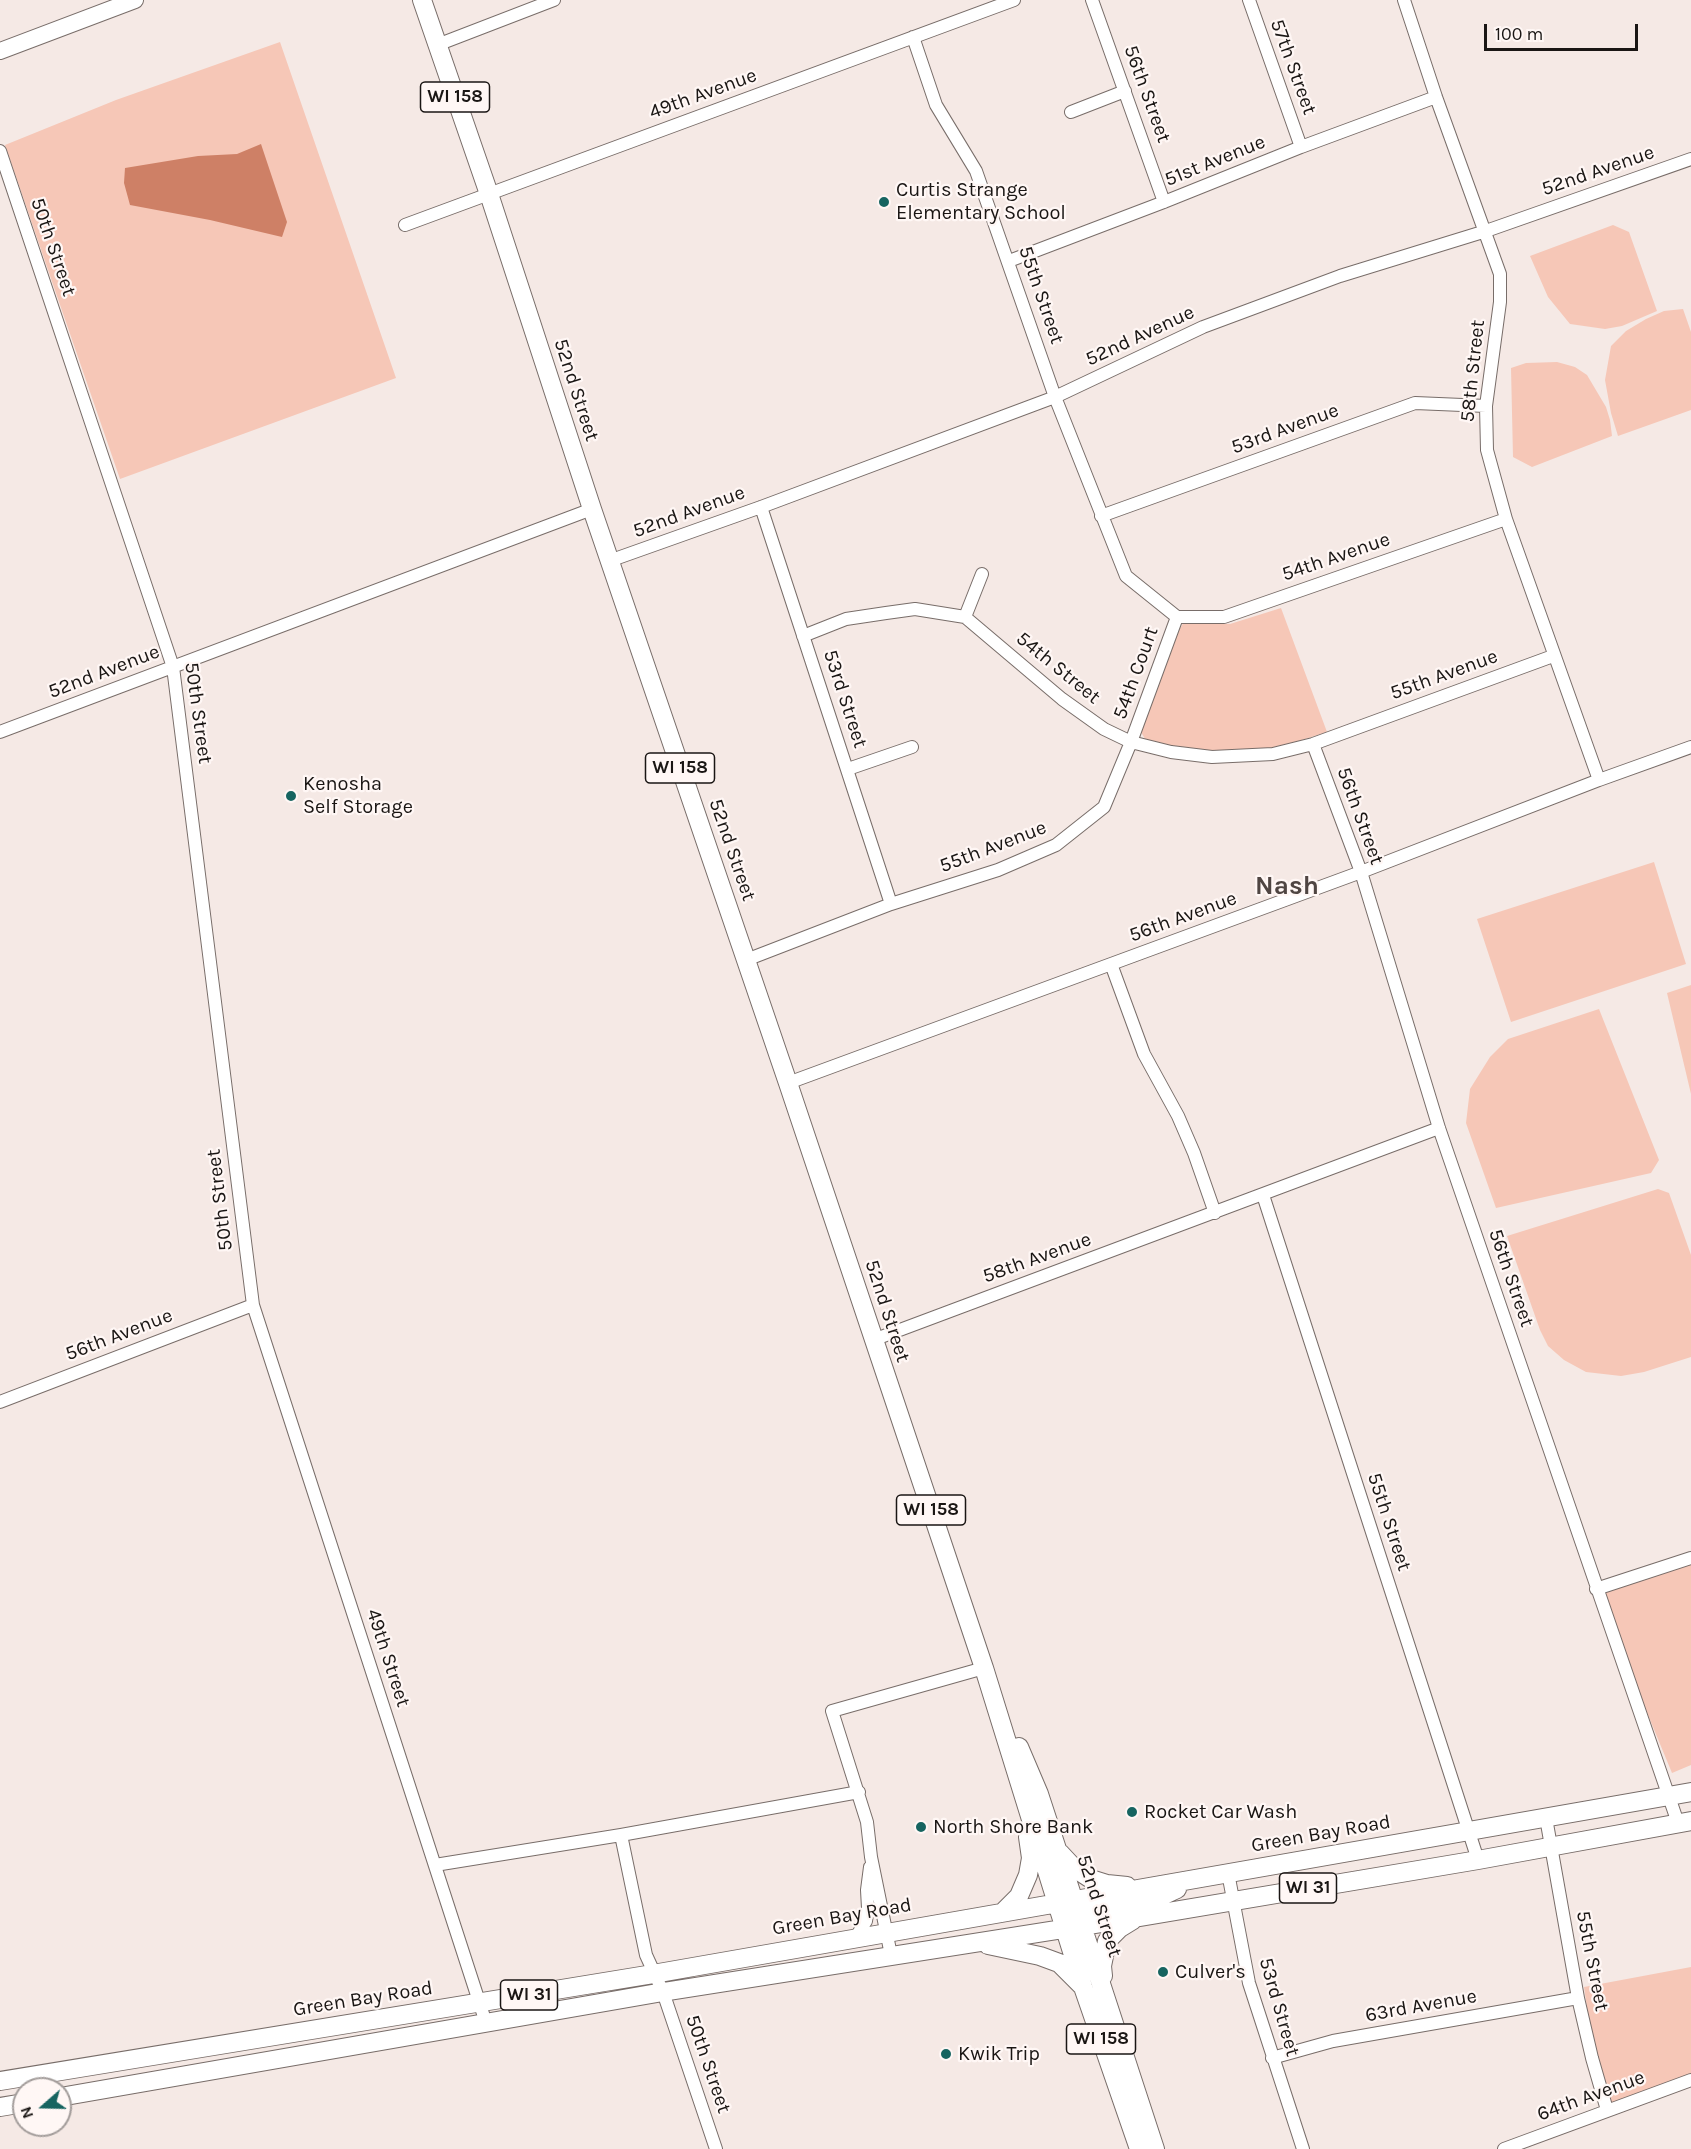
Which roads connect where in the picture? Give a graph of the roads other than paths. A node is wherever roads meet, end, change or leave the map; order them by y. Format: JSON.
{"nodes":[{"id":1,"x":135,"y":0,"type":"edge"},
{"id":2,"x":422,"y":0,"type":"edge"},
{"id":3,"x":554,"y":0,"type":"edge"},
{"id":4,"x":1014,"y":0,"type":"edge"},
{"id":5,"x":1092,"y":0,"type":"edge"},
{"id":6,"x":1249,"y":0,"type":"edge"},
{"id":7,"x":1404,"y":0,"type":"edge"},
{"id":8,"x":913,"y":37,"type":"junction"},
{"id":9,"x":437,"y":45,"type":"junction"},
{"id":10,"x":0,"y":51,"type":"edge"},
{"id":11,"x":1125,"y":91,"type":"junction"},
{"id":12,"x":1436,"y":98,"type":"junction"},
{"id":13,"x":1071,"y":112,"type":"dead end"},
{"id":14,"x":1301,"y":147,"type":"junction"},
{"id":15,"x":0,"y":151,"type":"edge"},
{"id":16,"x":1691,"y":159,"type":"edge"},
{"id":17,"x":489,"y":194,"type":"junction"},
{"id":18,"x":1164,"y":202,"type":"junction"},
{"id":19,"x":405,"y":225,"type":"dead end"},
{"id":20,"x":1486,"y":231,"type":"junction"},
{"id":21,"x":1008,"y":261,"type":"junction"},
{"id":22,"x":1055,"y":397,"type":"junction"},
{"id":23,"x":1486,"y":406,"type":"junction"},
{"id":24,"x":761,"y":507,"type":"junction"},
{"id":25,"x":592,"y":509,"type":"junction"},
{"id":26,"x":1101,"y":516,"type":"junction"},
{"id":27,"x":1506,"y":519,"type":"junction"},
{"id":28,"x":609,"y":561,"type":"junction"},
{"id":29,"x":982,"y":574,"type":"dead end"},
{"id":30,"x":965,"y":617,"type":"junction"},
{"id":31,"x":1177,"y":617,"type":"junction"},
{"id":32,"x":803,"y":636,"type":"junction"},
{"id":33,"x":1553,"y":656,"type":"junction"},
{"id":34,"x":173,"y":667,"type":"junction"},
{"id":35,"x":0,"y":732,"type":"edge"},
{"id":36,"x":1131,"y":742,"type":"junction"},
{"id":37,"x":1313,"y":744,"type":"junction"},
{"id":38,"x":912,"y":747,"type":"dead end"},
{"id":39,"x":1691,"y":747,"type":"edge"},
{"id":40,"x":848,"y":770,"type":"junction"},
{"id":41,"x":1599,"y":780,"type":"junction"},
{"id":42,"x":1360,"y":872,"type":"junction"},
{"id":43,"x":891,"y":904,"type":"junction"},
{"id":44,"x":746,"y":960,"type":"junction"},
{"id":45,"x":1112,"y":964,"type":"junction"},
{"id":46,"x":788,"y":1083,"type":"junction"},
{"id":47,"x":1439,"y":1128,"type":"junction"},
{"id":48,"x":1263,"y":1195,"type":"junction"},
{"id":49,"x":1215,"y":1213,"type":"junction"},
{"id":50,"x":253,"y":1305,"type":"junction"},
{"id":51,"x":873,"y":1340,"type":"junction"},
{"id":52,"x":0,"y":1402,"type":"edge"},
{"id":53,"x":1691,"y":1558,"type":"edge"},
{"id":54,"x":1596,"y":1588,"type":"junction"},
{"id":55,"x":986,"y":1675,"type":"junction"},
{"id":56,"x":1015,"y":1767,"type":"junction"},
{"id":57,"x":859,"y":1792,"type":"junction"},
{"id":58,"x":1691,"y":1792,"type":"edge"},
{"id":59,"x":1668,"y":1796,"type":"junction"},
{"id":60,"x":1546,"y":1818,"type":"junction"},
{"id":61,"x":1684,"y":1822,"type":"edge"},
{"id":62,"x":1468,"y":1830,"type":"junction"},
{"id":63,"x":621,"y":1835,"type":"junction"},
{"id":64,"x":1552,"y":1847,"type":"junction"},
{"id":65,"x":1057,"y":1849,"type":"junction"},
{"id":66,"x":871,"y":1857,"type":"junction"},
{"id":67,"x":1478,"y":1860,"type":"junction"},
{"id":68,"x":435,"y":1864,"type":"junction"},
{"id":69,"x":1228,"y":1873,"type":"junction"},
{"id":70,"x":1200,"y":1878,"type":"junction"},
{"id":71,"x":1146,"y":1888,"type":"junction"},
{"id":72,"x":1233,"y":1900,"type":"junction"},
{"id":73,"x":1003,"y":1912,"type":"junction"},
{"id":74,"x":1071,"y":1915,"type":"junction"},
{"id":75,"x":1139,"y":1917,"type":"junction"},
{"id":76,"x":886,"y":1932,"type":"junction"},
{"id":77,"x":856,"y":1937,"type":"junction"},
{"id":78,"x":972,"y":1943,"type":"junction"},
{"id":79,"x":891,"y":1955,"type":"junction"},
{"id":80,"x":653,"y":1974,"type":"junction"},
{"id":81,"x":1083,"y":1988,"type":"junction"},
{"id":82,"x":1103,"y":1990,"type":"junction"},
{"id":83,"x":663,"y":1992,"type":"junction"},
{"id":84,"x":1578,"y":1998,"type":"junction"},
{"id":85,"x":479,"y":2003,"type":"junction"},
{"id":86,"x":486,"y":2023,"type":"junction"},
{"id":87,"x":1272,"y":2058,"type":"junction"},
{"id":88,"x":1691,"y":2080,"type":"edge"},
{"id":89,"x":0,"y":2081,"type":"edge"},
{"id":90,"x":72,"y":2095,"type":"edge"},
{"id":91,"x":1607,"y":2110,"type":"junction"},
{"id":92,"x":716,"y":2149,"type":"edge"},
{"id":93,"x":1139,"y":2149,"type":"edge"},
{"id":94,"x":1155,"y":2149,"type":"edge"},
{"id":95,"x":1303,"y":2149,"type":"edge"},
{"id":96,"x":1504,"y":2149,"type":"edge"}],
"edges":[{"from":1,"to":10,"type":"street"},
{"from":2,"to":9,"type":"main road","name":"52nd Street","number":"WI 158"},
{"from":3,"to":9,"type":"street"},
{"from":4,"to":8,"type":"street","name":"49th Avenue"},
{"from":5,"to":11,"type":"street","name":"56th Street"},
{"from":6,"to":14,"type":"street","name":"57th Street"},
{"from":7,"to":12,"type":"street","name":"58th Street"},
{"from":8,"to":17,"type":"street","name":"49th Avenue"},
{"from":8,"to":21,"type":"street","name":"55th Street"},
{"from":9,"to":17,"type":"main road","name":"52nd Street","number":"WI 158"},
{"from":11,"to":13,"type":"street"},
{"from":11,"to":18,"type":"street","name":"56th Street"},
{"from":12,"to":14,"type":"street","name":"51st Avenue"},
{"from":12,"to":20,"type":"street","name":"58th Street"},
{"from":14,"to":18,"type":"street","name":"51st Avenue"},
{"from":15,"to":34,"type":"street","name":"50th Street"},
{"from":16,"to":20,"type":"street","name":"52nd Avenue"},
{"from":17,"to":19,"type":"street","name":"49th Avenue"},
{"from":17,"to":25,"type":"main road","name":"52nd Street","number":"WI 158"},
{"from":18,"to":21,"type":"street","name":"51st Avenue"},
{"from":20,"to":22,"type":"street","name":"52nd Avenue"},
{"from":20,"to":23,"type":"street","name":"58th Street"},
{"from":21,"to":22,"type":"street","name":"55th Street"},
{"from":22,"to":24,"type":"street","name":"52nd Avenue"},
{"from":22,"to":26,"type":"street","name":"55th Street"},
{"from":23,"to":26,"type":"street","name":"53rd Avenue"},
{"from":23,"to":27,"type":"street","name":"58th Street"},
{"from":24,"to":28,"type":"street","name":"52nd Avenue"},
{"from":24,"to":32,"type":"street","name":"53rd Street"},
{"from":25,"to":28,"type":"main road","name":"52nd Street","number":"WI 158"},
{"from":25,"to":34,"type":"street","name":"52nd Avenue"},
{"from":26,"to":31,"type":"street","name":"55th Street"},
{"from":27,"to":31,"type":"street","name":"54th Avenue"},
{"from":27,"to":33,"type":"street","name":"58th Street"},
{"from":28,"to":44,"type":"main road","name":"52nd Street","number":"WI 158"},
{"from":29,"to":30,"type":"street"},
{"from":30,"to":32,"type":"street"},
{"from":30,"to":36,"type":"street","name":"54th Street"},
{"from":31,"to":36,"type":"street","name":"54th Court"},
{"from":32,"to":40,"type":"street","name":"53rd Street"},
{"from":33,"to":37,"type":"street","name":"55th Avenue"},
{"from":33,"to":41,"type":"street","name":"58th Street"},
{"from":34,"to":35,"type":"street","name":"52nd Avenue"},
{"from":34,"to":50,"type":"street","name":"50th Street"},
{"from":36,"to":37,"type":"street","name":"55th Avenue"},
{"from":36,"to":43,"type":"street","name":"55th Avenue"},
{"from":37,"to":42,"type":"street","name":"56th Street"},
{"from":38,"to":40,"type":"street"},
{"from":39,"to":41,"type":"street","name":"56th Avenue"},
{"from":40,"to":43,"type":"street","name":"53rd Street"},
{"from":41,"to":42,"type":"street","name":"56th Avenue"},
{"from":42,"to":45,"type":"street","name":"56th Avenue"},
{"from":42,"to":47,"type":"street","name":"56th Street"},
{"from":43,"to":44,"type":"street","name":"55th Avenue"},
{"from":44,"to":46,"type":"main road","name":"52nd Street","number":"WI 158"},
{"from":45,"to":46,"type":"street","name":"56th Avenue"},
{"from":45,"to":49,"type":"street"},
{"from":46,"to":51,"type":"main road","name":"52nd Street","number":"WI 158"},
{"from":47,"to":48,"type":"street","name":"58th Avenue"},
{"from":47,"to":54,"type":"street","name":"56th Street"},
{"from":48,"to":49,"type":"street","name":"58th Avenue"},
{"from":48,"to":62,"type":"street","name":"55th Street"},
{"from":49,"to":51,"type":"street","name":"58th Avenue"},
{"from":50,"to":52,"type":"street","name":"56th Avenue"},
{"from":50,"to":68,"type":"street","name":"49th Street"},
{"from":51,"to":55,"type":"main road","name":"52nd Street","number":"WI 158"},
{"from":53,"to":54,"type":"street"},
{"from":54,"to":59,"type":"street","name":"56th Street"},
{"from":55,"to":56,"type":"main road","name":"52nd Street","number":"WI 158"},
{"from":55,"to":57,"type":"street"},
{"from":55,"to":65,"type":"main road","name":"52nd Street","number":"WI 158"},
{"from":56,"to":73,"type":"main road"},
{"from":56,"to":74,"type":"main road","name":"52nd Street","number":"WI 158"},
{"from":57,"to":63,"type":"street"},
{"from":57,"to":66,"type":"street"},
{"from":58,"to":59,"type":"main road","name":"Green Bay Road","number":"WI 31"},
{"from":59,"to":60,"type":"main road","name":"Green Bay Road","number":"WI 31"},
{"from":59,"to":61,"type":"street","name":"56th Street"},
{"from":60,"to":62,"type":"main road","name":"Green Bay Road","number":"WI 31"},
{"from":60,"to":64,"type":"street","name":"55th Street"},
{"from":61,"to":64,"type":"main road","name":"Green Bay Road","number":"WI 31"},
{"from":62,"to":67,"type":"street","name":"55th Street"},
{"from":62,"to":69,"type":"main road","name":"Green Bay Road","number":"WI 31"},
{"from":63,"to":68,"type":"street"},
{"from":63,"to":80,"type":"street","name":"50th Street"},
{"from":64,"to":67,"type":"main road","name":"Green Bay Road","number":"WI 31"},
{"from":64,"to":84,"type":"street","name":"55th Street"},
{"from":65,"to":71,"type":"main road"},
{"from":65,"to":74,"type":"main road","name":"52nd Street","number":"WI 158"},
{"from":66,"to":76,"type":"street"},
{"from":66,"to":77,"type":"street"},
{"from":67,"to":72,"type":"main road","name":"Green Bay Road","number":"WI 31"},
{"from":68,"to":85,"type":"street","name":"49th Street"},
{"from":69,"to":70,"type":"main road","name":"Green Bay Road","number":"WI 31"},
{"from":69,"to":72,"type":"street","name":"53rd Street"},
{"from":70,"to":71,"type":"main road","name":"Green Bay Road","number":"WI 31"},
{"from":70,"to":74,"type":"main road"},
{"from":71,"to":74,"type":"main road","name":"Green Bay Road","number":"WI 31"},
{"from":72,"to":75,"type":"main road","name":"Green Bay Road","number":"WI 31"},
{"from":72,"to":87,"type":"street","name":"53rd Street"},
{"from":73,"to":74,"type":"main road","name":"Green Bay Road","number":"WI 31"},
{"from":73,"to":76,"type":"main road","name":"Green Bay Road","number":"WI 31"},
{"from":74,"to":75,"type":"main road","name":"Green Bay Road","number":"WI 31"},
{"from":74,"to":78,"type":"main road","name":"Green Bay Road","number":"WI 31"},
{"from":74,"to":81,"type":"main road","name":"52nd Street","number":"WI 158"},
{"from":74,"to":82,"type":"main road","name":"52nd Street","number":"WI 158"},
{"from":75,"to":82,"type":"main road"},
{"from":76,"to":77,"type":"main road","name":"Green Bay Road","number":"WI 31"},
{"from":76,"to":79,"type":"street"},
{"from":77,"to":80,"type":"main road","name":"Green Bay Road","number":"WI 31"},
{"from":78,"to":79,"type":"main road","name":"Green Bay Road","number":"WI 31"},
{"from":78,"to":81,"type":"main road"},
{"from":79,"to":83,"type":"main road","name":"Green Bay Road","number":"WI 31"},
{"from":80,"to":83,"type":"street","name":"50th Street"},
{"from":80,"to":85,"type":"main road","name":"Green Bay Road","number":"WI 31"},
{"from":81,"to":93,"type":"main road","name":"52nd Street","number":"WI 158"},
{"from":82,"to":94,"type":"main road","name":"52nd Street","number":"WI 158"},
{"from":83,"to":86,"type":"main road","name":"Green Bay Road","number":"WI 31"},
{"from":83,"to":92,"type":"street","name":"50th Street"},
{"from":84,"to":87,"type":"street","name":"63rd Avenue"},
{"from":84,"to":91,"type":"street","name":"55th Street"},
{"from":85,"to":86,"type":"street","name":"49th Street"},
{"from":85,"to":89,"type":"main road","name":"Green Bay Road","number":"WI 31"},
{"from":86,"to":90,"type":"main road","name":"Green Bay Road","number":"WI 31"},
{"from":87,"to":95,"type":"street","name":"53rd Street"},
{"from":88,"to":91,"type":"street","name":"64th Avenue"},
{"from":91,"to":96,"type":"street","name":"64th Avenue"}]}
